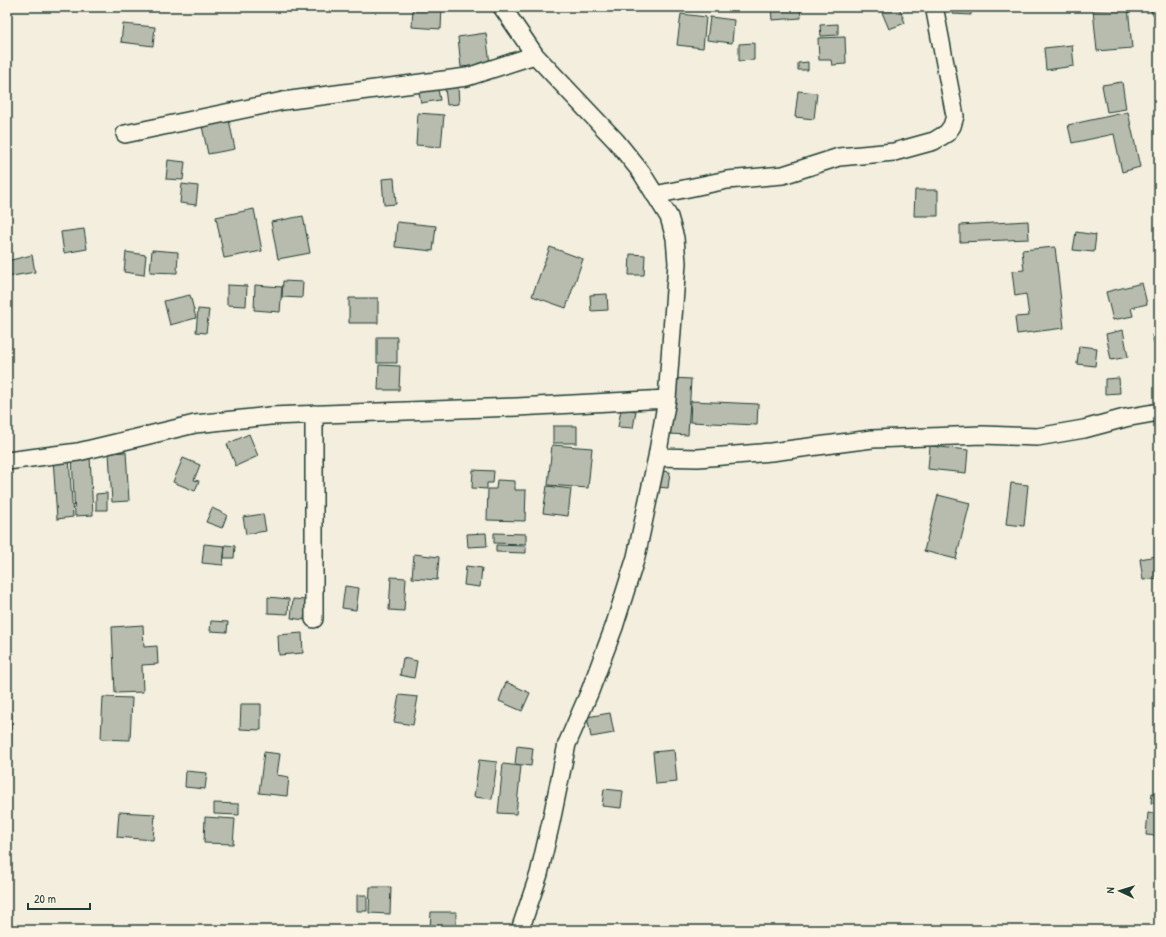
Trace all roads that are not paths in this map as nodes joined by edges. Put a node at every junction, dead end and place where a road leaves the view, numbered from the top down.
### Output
1 (502, 7) edge
2 (935, 11) dead end
3 (535, 55) junction
4 (125, 134) dead end
5 (655, 195) junction
6 (667, 399) junction
7 (1159, 412) edge
8 (314, 414) junction
9 (657, 457) junction
10 (7, 461) edge
11 (314, 619) dead end
12 (520, 930) edge

1 - 3 street
2 - 5 street
3 - 4 street
3 - 5 street
5 - 6 street
6 - 8 street
6 - 9 street
7 - 9 street
8 - 10 street
8 - 11 street
9 - 12 street

